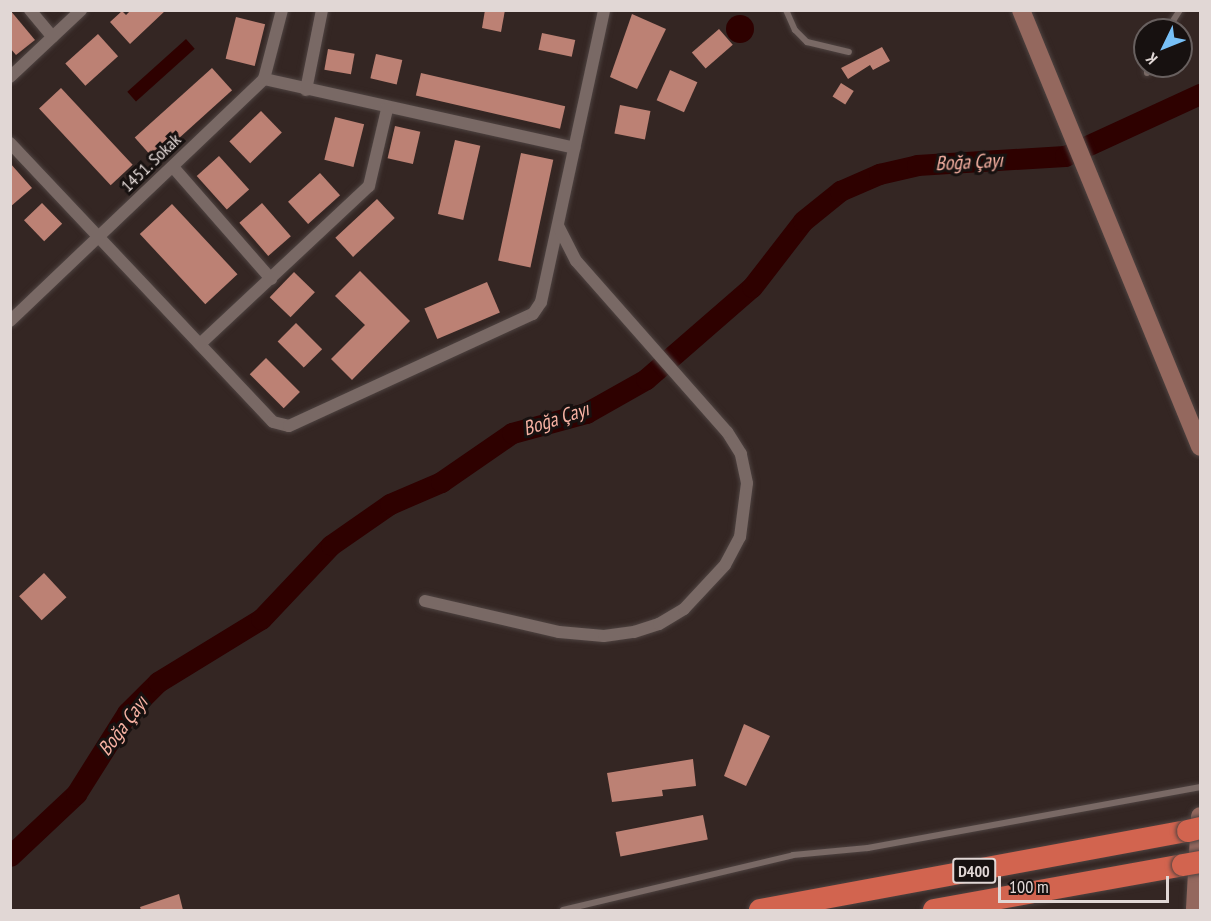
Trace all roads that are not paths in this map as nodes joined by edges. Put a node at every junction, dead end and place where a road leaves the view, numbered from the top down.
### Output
1 (30, 10) edge
2 (81, 10) edge
3 (282, 10) edge
4 (322, 10) edge
5 (604, 10) edge
6 (786, 10) edge
7 (1022, 10) edge
8 (53, 37) junction
9 (849, 52) dead end
10 (10, 77) edge
11 (264, 79) junction
12 (306, 90) junction
13 (387, 108) junction
14 (10, 143) edge
15 (574, 148) junction
16 (173, 167) junction
17 (558, 225) junction
18 (100, 237) junction
19 (271, 279) junction
20 (10, 321) edge
21 (200, 344) junction
22 (1200, 447) edge
23 (425, 601) dead end
24 (1200, 787) edge
25 (1196, 825) edge
26 (1192, 863) edge
27 (563, 910) edge
28 (760, 910) edge
29 (934, 910) edge
30 (1196, 910) edge

1 - 8 street
2 - 8 street
3 - 11 street
4 - 12 street
5 - 15 street
6 - 9 lane
7 - 22 street
8 - 10 street
11 - 12 street
11 - 16 street, 1451. Sokak
12 - 13 street
13 - 15 street
13 - 19 street
14 - 18 street
15 - 17 street
16 - 18 street, 1451. Sokak
16 - 19 street
17 - 21 street
17 - 23 street
18 - 20 street, 1451. Sokak
18 - 21 street
19 - 21 street
24 - 27 lane
25 - 28 highway, D400
25 - 30 street
26 - 29 highway

